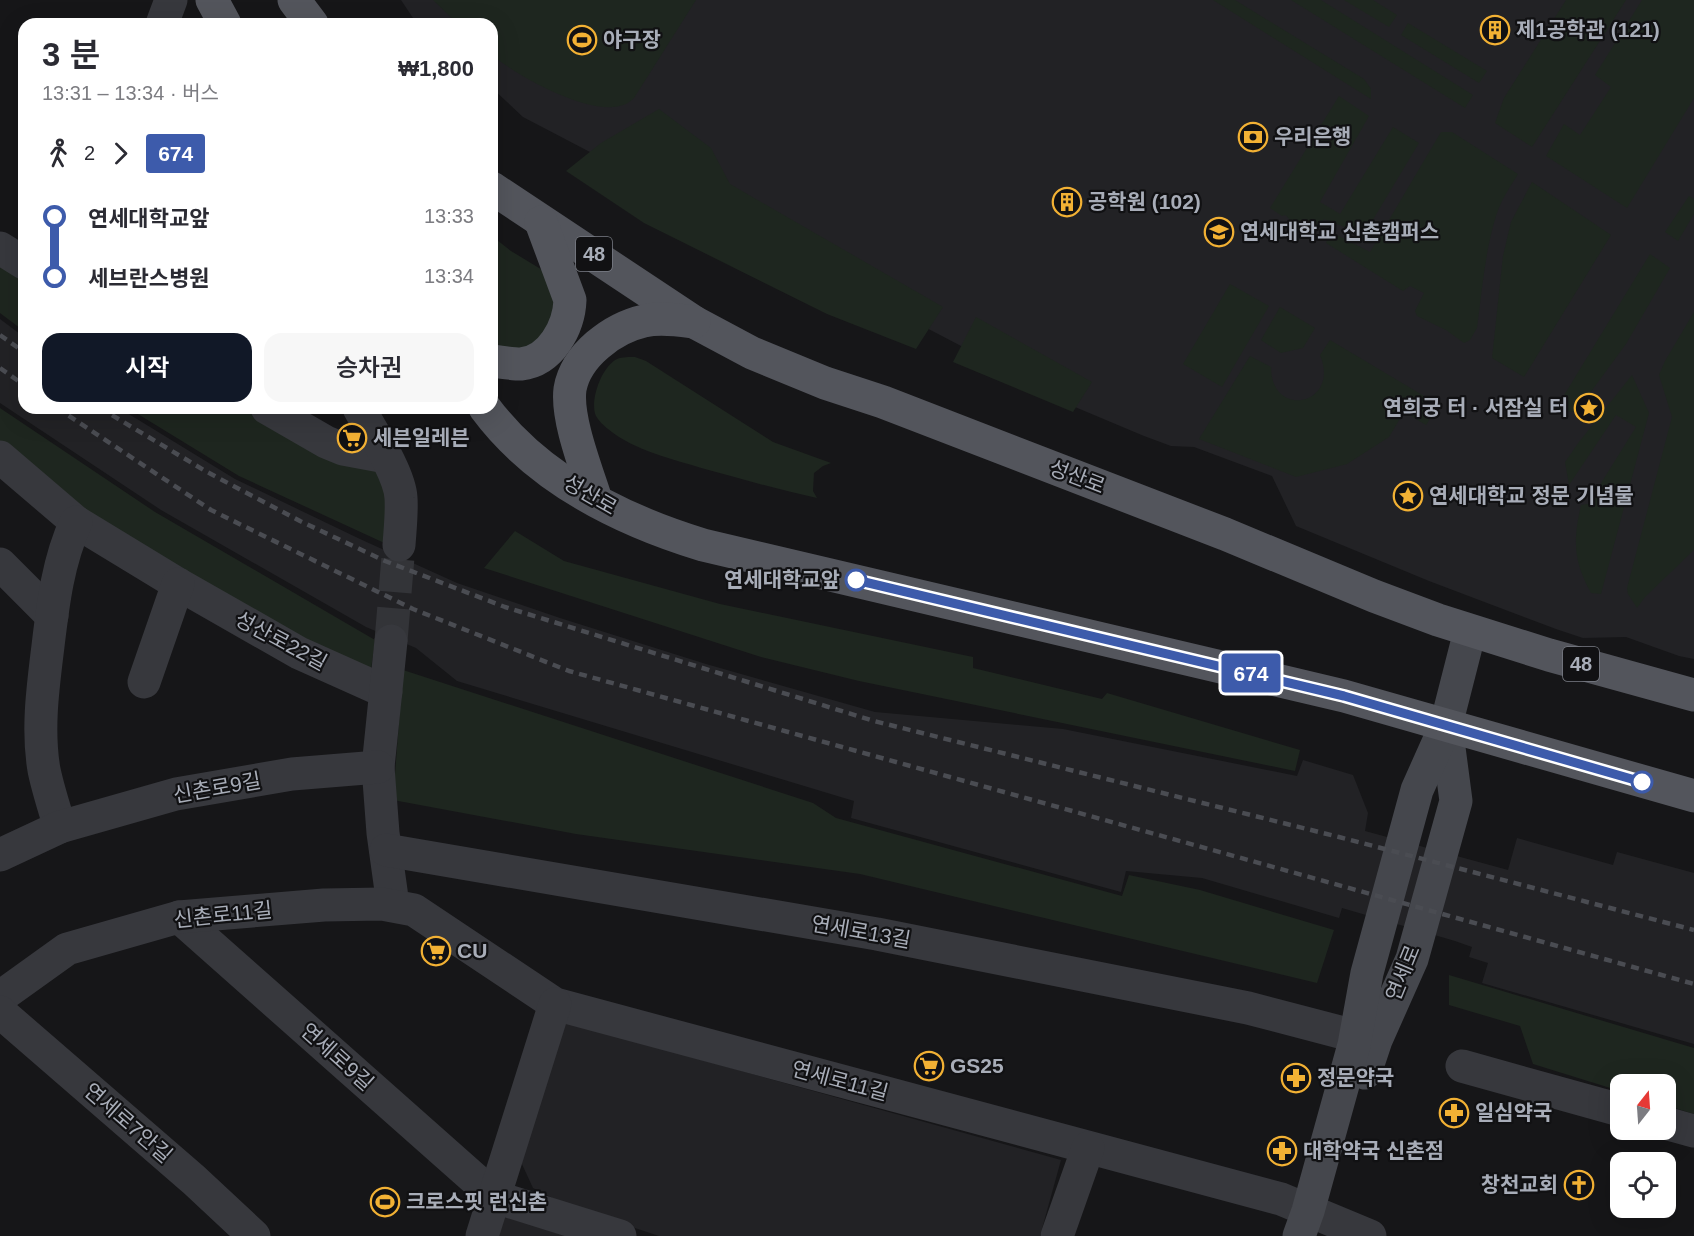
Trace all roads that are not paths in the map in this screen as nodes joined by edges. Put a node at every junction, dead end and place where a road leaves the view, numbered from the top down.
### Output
1 (171, 0) edge
2 (212, 0) edge
3 (294, 0) edge
4 (164, 18) edge
5 (222, 18) edge
6 (308, 18) edge
7 (498, 192) edge
8 (541, 222) junction
9 (0, 248) edge
10 (18, 259) edge
11 (694, 322) junction
12 (498, 362) edge
13 (277, 414) edge
14 (362, 414) edge
15 (490, 414) edge
16 (0, 457) edge
17 (386, 457) junction
18 (596, 500) junction
19 (76, 522) junction
20 (399, 545) tunnel mouth
21 (0, 564) edge
22 (178, 584) junction
23 (52, 616) junction
24 (1470, 631) junction
25 (391, 640) tunnel mouth
26 (144, 682) dead end
27 (386, 692) junction
28 (1694, 695) edge
29 (1446, 725) junction
30 (378, 766) junction
31 (1694, 796) edge
32 (60, 827) junction
33 (386, 850) junction
34 (0, 855) edge
35 (393, 905) junction
36 (179, 917) junction
37 (0, 997) edge
38 (555, 1004) junction
39 (0, 1012) edge
40 (1344, 1034) junction
41 (1462, 1066) dead end
42 (1610, 1107) edge
43 (1676, 1126) edge
44 (1694, 1131) edge
45 (1088, 1148) junction
46 (495, 1197) junction
47 (1303, 1223) edge
48 (254, 1236) edge
49 (482, 1236) edge
50 (619, 1236) edge
51 (1057, 1236) edge
52 (1370, 1236) edge

1 - 4 street
2 - 5 main road
3 - 6 main road
7 - 8 main road, 성산로 / 48
8 - 11 main road, 성산로 / 48
8 - 12 main road
9 - 10 street
11 - 18 main road
11 - 24 main road, 성산로
13 - 17 street
14 - 17 street
15 - 18 main road, 성산로
16 - 19 street, 성산로22길
17 - 20 street
18 - 29 main road, 성산로
19 - 22 street, 성산로22길
19 - 23 street
21 - 23 street
22 - 26 street
22 - 27 street, 성산로22길
23 - 32 street
24 - 28 main road, 성산로 / 48
24 - 29 street, 연세로
25 - 27 street
27 - 30 street
29 - 31 main road, 성산로
29 - 40 street, 연세로
29 - 47 street, 연세로
30 - 32 street, 신촌로9길
30 - 33 street
32 - 34 street, 신촌로9길
33 - 35 street
33 - 40 street, 연세로13길
35 - 36 street, 신촌로11길
35 - 38 street, 연세로11길
36 - 37 street, 신촌로11길
36 - 46 street, 연세로9길
38 - 45 street, 연세로11길
38 - 46 street
39 - 48 street, 연세로7안길
40 - 47 street, 연세로
41 - 42 street
43 - 44 street
45 - 47 street, 연세로11길
45 - 51 street
46 - 49 street
46 - 50 street, 연세로9길
47 - 52 street, 연세로11길

